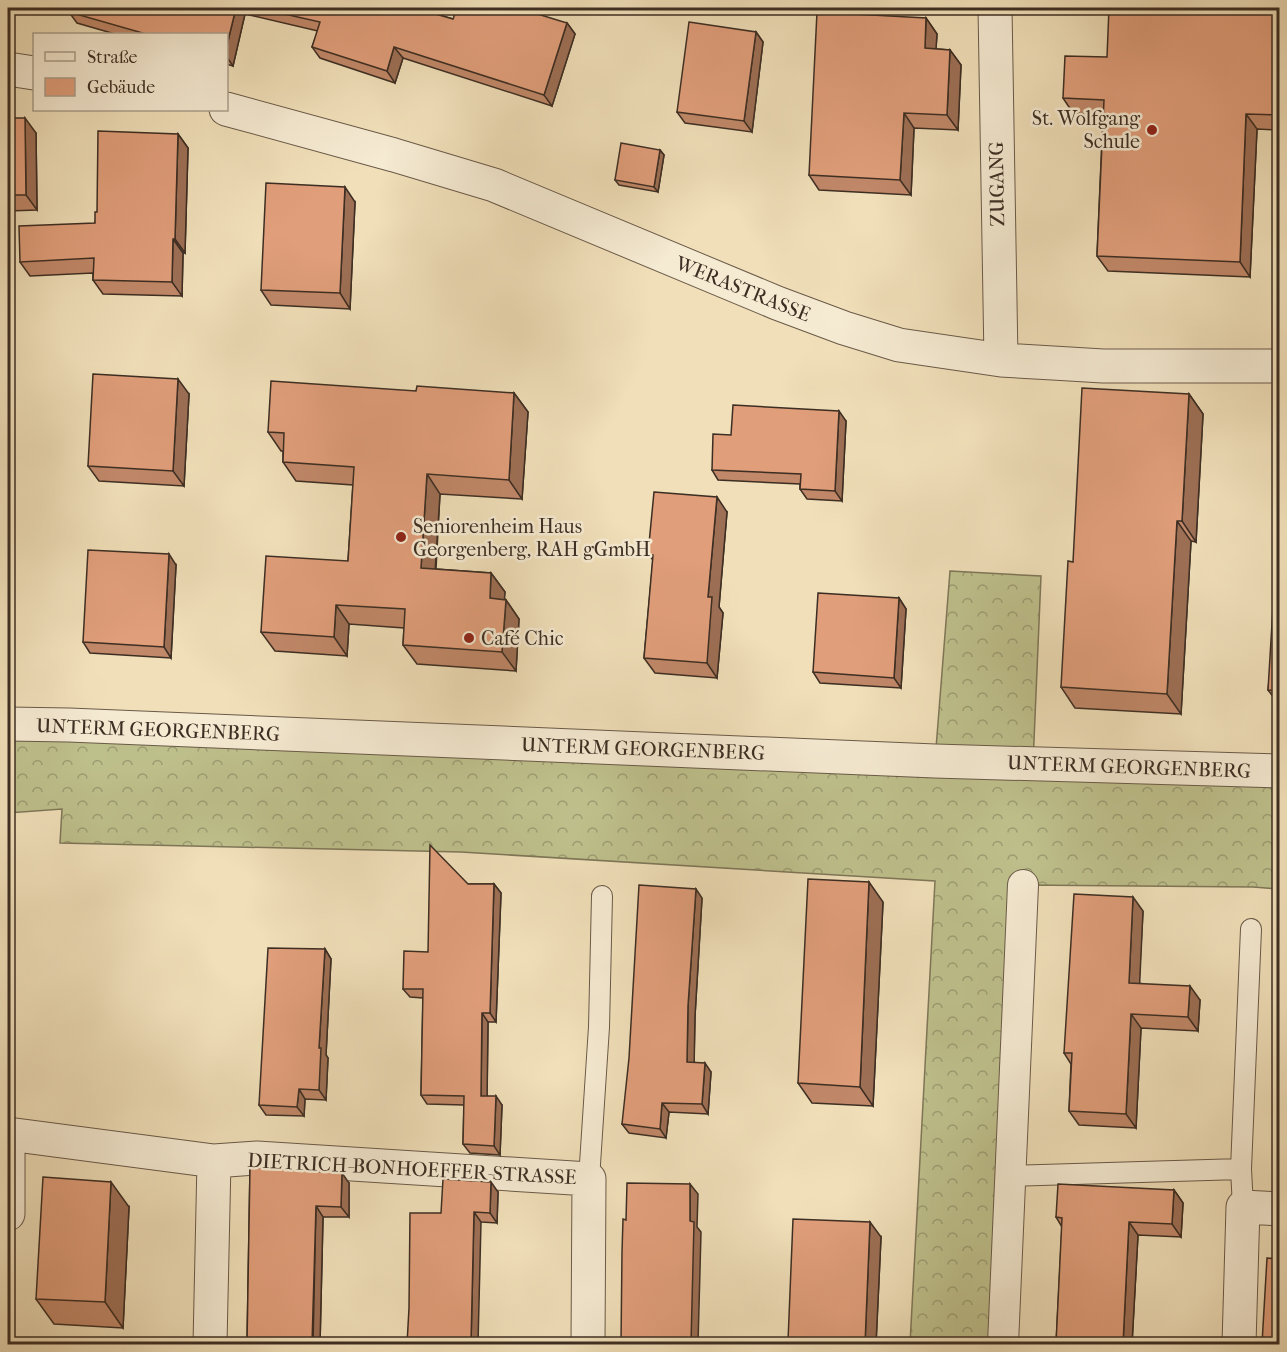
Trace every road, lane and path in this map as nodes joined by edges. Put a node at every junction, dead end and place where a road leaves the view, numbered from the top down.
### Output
1 (995, 8) edge
2 (8, 69) edge
3 (33, 73) edge
4 (228, 109) edge
5 (1001, 360) junction
6 (1280, 366) edge
7 (8, 724) edge
8 (1280, 771) edge
9 (1023, 885) dead end
10 (602, 896) dead end
11 (1251, 929) dead end
12 (8, 1134) edge
13 (214, 1161) junction
14 (1241, 1169) junction
15 (1010, 1176) junction
16 (589, 1179) junction
17 (1243, 1207) junction
18 (1280, 1209) edge
19 (8, 1214) edge
20 (210, 1344) edge
21 (588, 1344) edge
22 (1003, 1344) edge
23 (1239, 1344) edge

1 - 5 street, ZUGANG
2 - 3 street
4 - 5 street, WERASTRASSE
5 - 6 street, WERASTRASSE
7 - 8 street, UNTERM GEORGENBERG
9 - 15 street
10 - 16 lane
11 - 14 lane
12 - 13 street, DIETRICH-BONHOEFFER-STRASSE
12 - 19 street, DIETRICH-BONHOEFFER-STRASSE
13 - 16 street, DIETRICH-BONHOEFFER-STRASSE
13 - 20 street
14 - 15 lane
14 - 17 lane
15 - 22 street
16 - 21 street, DIETRICH-BONHOEFFER-STRASSE
17 - 18 street
17 - 23 street

